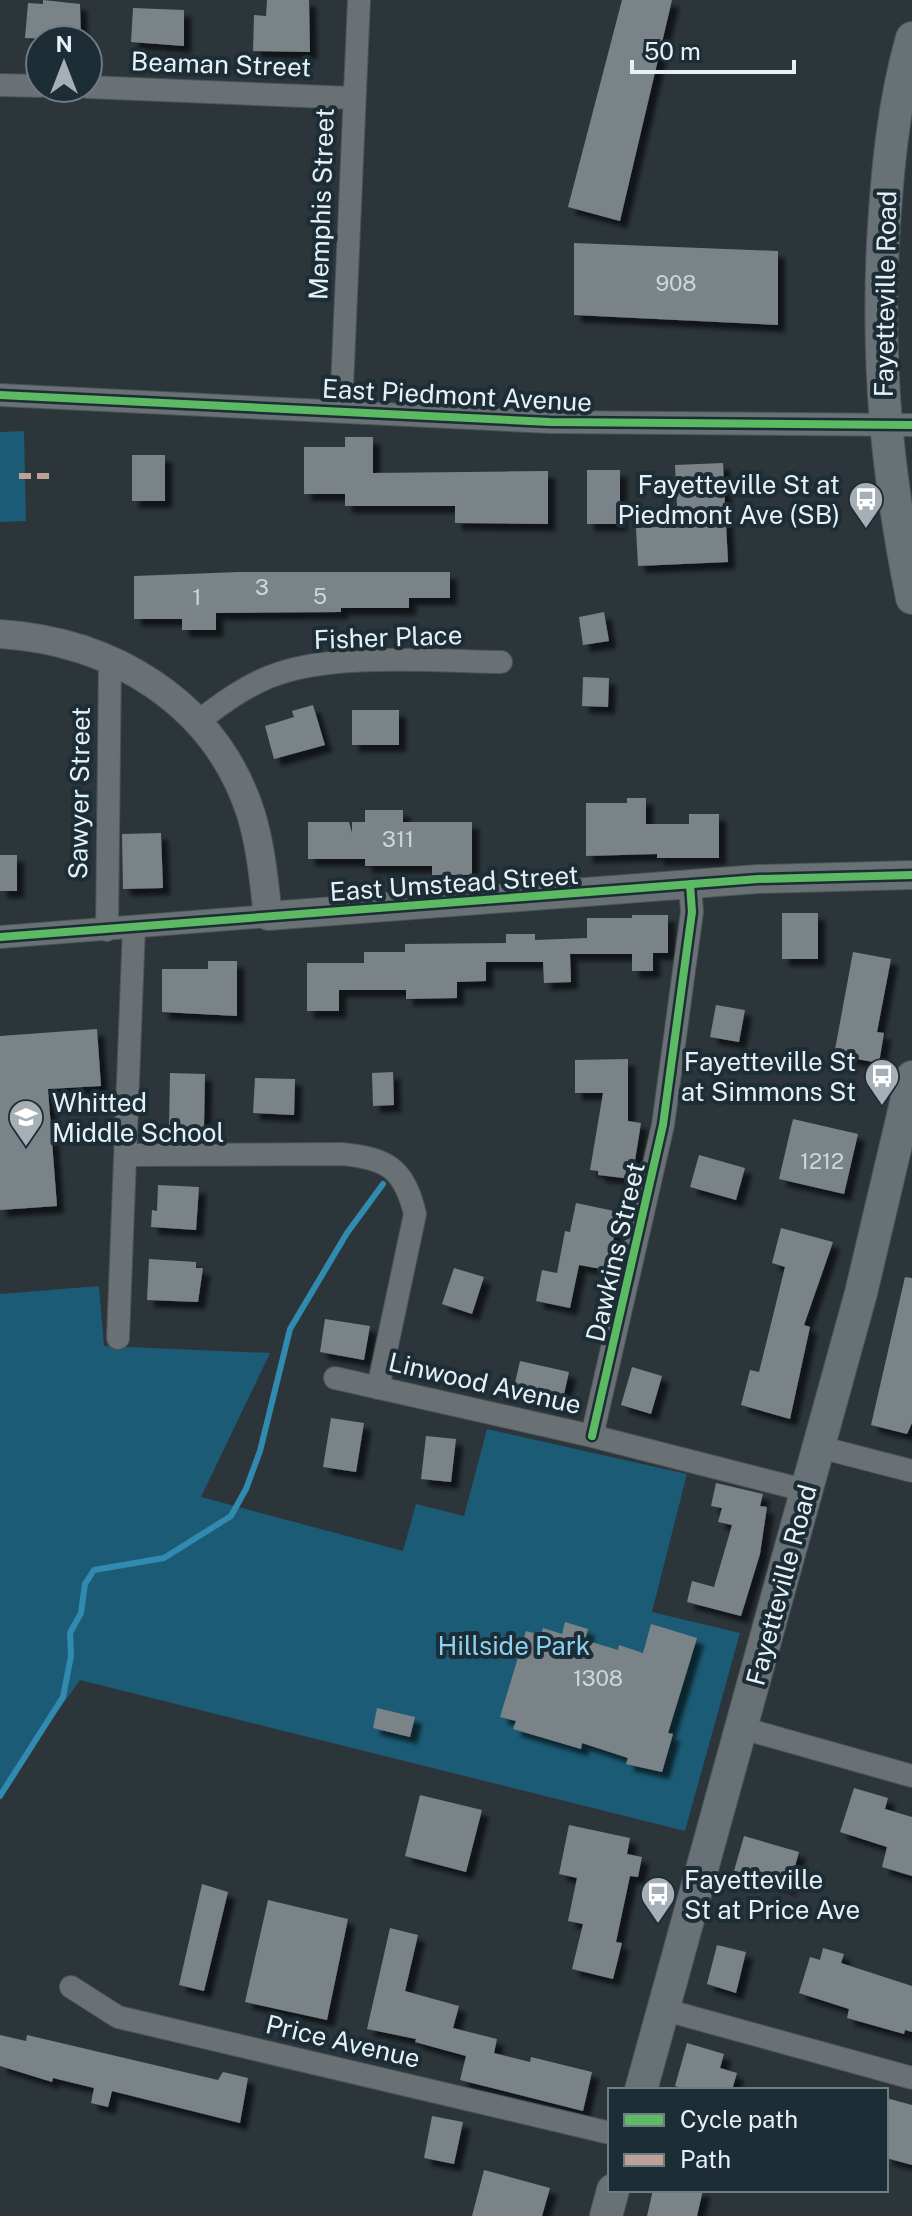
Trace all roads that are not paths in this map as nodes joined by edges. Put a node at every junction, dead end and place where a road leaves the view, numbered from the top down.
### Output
1 (359, 0) edge
2 (912, 38) edge
3 (0, 85) edge
4 (24, 86) edge
5 (104, 88) edge
6 (353, 98) junction
7 (0, 395) edge
8 (341, 410) junction
9 (898, 426) edge
10 (912, 598) edge
11 (0, 634) edge
12 (110, 658) junction
13 (501, 662) dead end
14 (197, 722) junction
15 (912, 875) edge
16 (690, 884) junction
17 (268, 916) junction
18 (134, 927) junction
19 (107, 930) junction
20 (0, 937) edge
21 (912, 1078) edge
22 (127, 1155) junction
23 (118, 1338) dead end
24 (335, 1378) dead end
25 (378, 1388) junction
26 (592, 1436) junction
27 (819, 1447) junction
28 (912, 1471) edge
29 (808, 1491) junction
30 (742, 1728) junction
31 (912, 1776) edge
32 (71, 1987) dead end
33 (662, 2009) junction
34 (912, 2078) edge
35 (642, 2088) edge
36 (608, 2133) edge
37 (612, 2192) edge
38 (606, 2216) edge

1 - 6 street, Memphis Street
2 - 9 main road, Fayetteville Road
3 - 4 street
5 - 6 street, Beaman Street
6 - 8 street, Memphis Street
7 - 8 street, East Piedmont Avenue
8 - 9 street, East Piedmont Avenue
9 - 10 main road, Fayetteville Road
11 - 12 street
12 - 14 street
12 - 19 street, Sawyer Street
13 - 14 street, Fisher Place
14 - 17 street
15 - 16 street, East Umstead Street
16 - 17 street, East Umstead Street
16 - 26 street, Dawkins Street
17 - 18 street, East Umstead Street
18 - 19 street, East Umstead Street
18 - 22 street
19 - 20 street, East Umstead Street
21 - 27 main road, Fayetteville Road
22 - 23 street
22 - 25 street
24 - 25 street, Linwood Avenue
25 - 26 street, Linwood Avenue
26 - 29 street, Linwood Avenue
27 - 28 street
27 - 29 main road, Fayetteville Road
29 - 30 main road, Fayetteville Road
30 - 31 street
30 - 33 main road, Fayetteville Road
32 - 36 street, Price Avenue
33 - 34 street
33 - 35 main road, Fayetteville Road
37 - 38 main road

